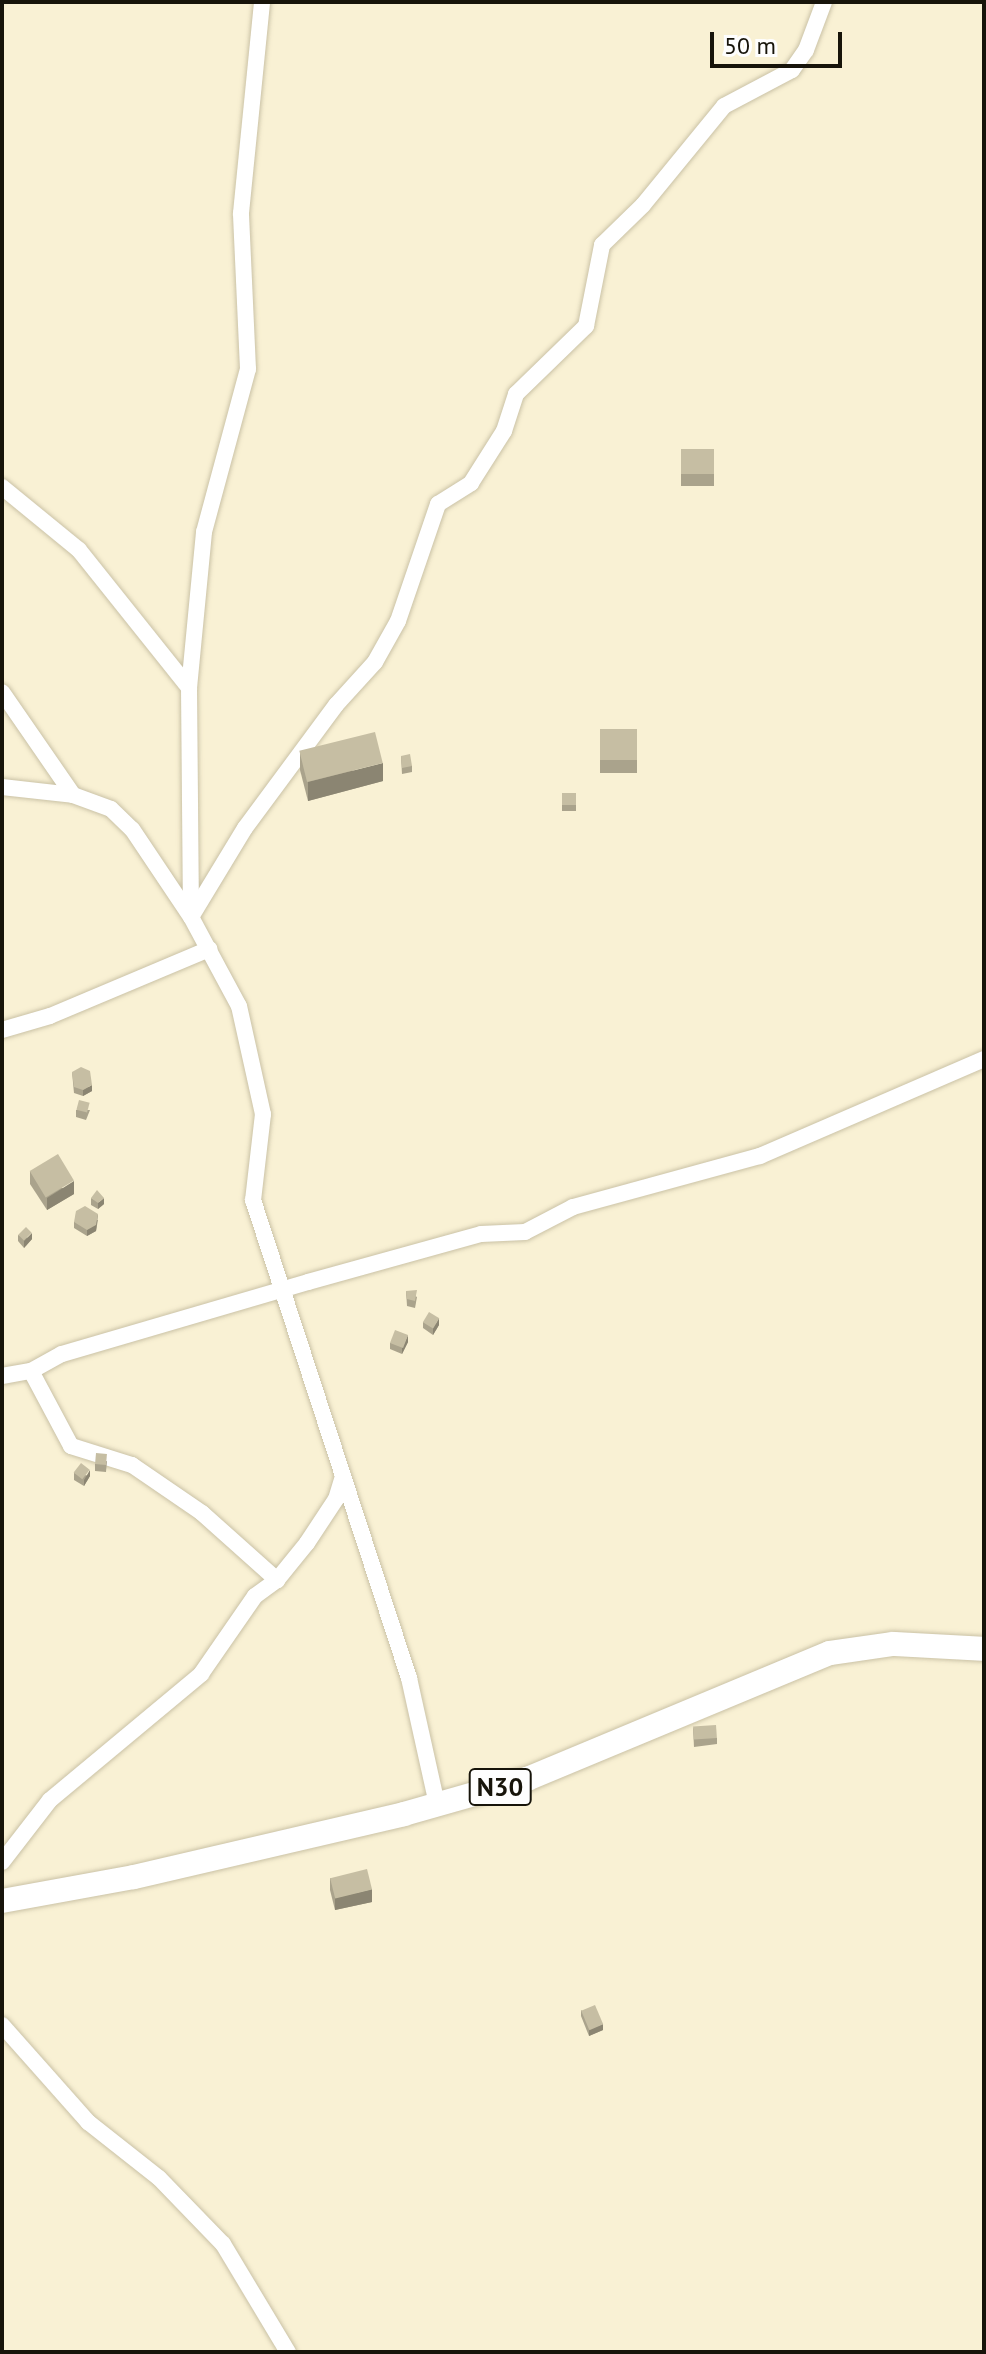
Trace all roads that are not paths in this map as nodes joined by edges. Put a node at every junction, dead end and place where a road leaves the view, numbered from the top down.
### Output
1 (262, 2) edge
2 (824, 2) edge
3 (2, 487) edge
4 (189, 688) junction
5 (2, 692) edge
6 (2, 787) edge
7 (73, 795) junction
8 (191, 917) junction
9 (209, 949) junction
10 (2, 1030) edge
11 (984, 1059) edge
12 (281, 1290) junction
13 (31, 1371) junction
14 (2, 1376) edge
15 (343, 1475) junction
16 (277, 1580) junction
17 (984, 1649) edge
18 (437, 1804) junction
19 (2, 1862) edge
20 (2, 1901) edge
21 (2, 2025) edge
22 (288, 2352) edge

1 - 4 street
2 - 8 street
3 - 4 street
4 - 8 street
5 - 7 street
6 - 7 street
7 - 8 street
8 - 9 street
9 - 10 street
9 - 12 street
11 - 12 street
12 - 13 street
12 - 15 street
13 - 14 street
13 - 16 street
15 - 16 street
15 - 18 street
16 - 19 street
17 - 18 main road, N30
18 - 20 main road, N30
21 - 22 street

